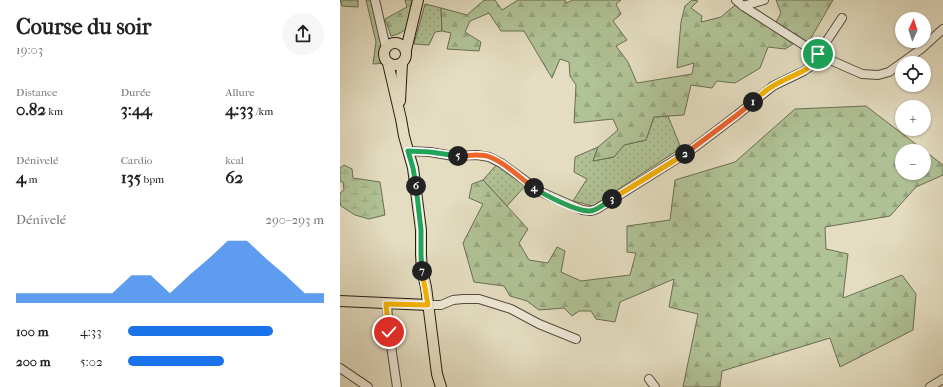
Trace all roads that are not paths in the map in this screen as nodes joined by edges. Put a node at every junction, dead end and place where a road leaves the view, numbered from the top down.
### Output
1 (375, 0) edge
2 (418, 0) edge
3 (736, 0) edge
4 (764, 0) edge
5 (743, 6) junction
6 (842, 18) dead end
7 (943, 29) edge
8 (386, 48) junction
9 (406, 50) junction
10 (820, 55) junction
11 (388, 63) junction
12 (402, 63) junction
13 (399, 113) junction
14 (408, 151) junction
15 (340, 301) edge
16 (386, 304) junction
17 (428, 305) junction
18 (576, 339) dead end
19 (340, 368) edge
20 (649, 379) dead end
21 (943, 379) edge
22 (368, 387) edge
23 (397, 387) edge
24 (441, 387) edge
25 (655, 387) edge
26 (930, 387) edge

1 - 8 street
2 - 9 main road
3 - 5 street
4 - 5 street
5 - 10 street
6 - 10 street
7 - 10 street
8 - 9 main road
8 - 11 main road
9 - 12 main road
10 - 14 street
11 - 12 main road
11 - 13 main road
12 - 13 main road
13 - 14 main road
14 - 17 main road
15 - 16 main road
16 - 17 main road
16 - 23 street
17 - 18 street
17 - 24 main road
19 - 22 street
20 - 25 street
21 - 26 street

